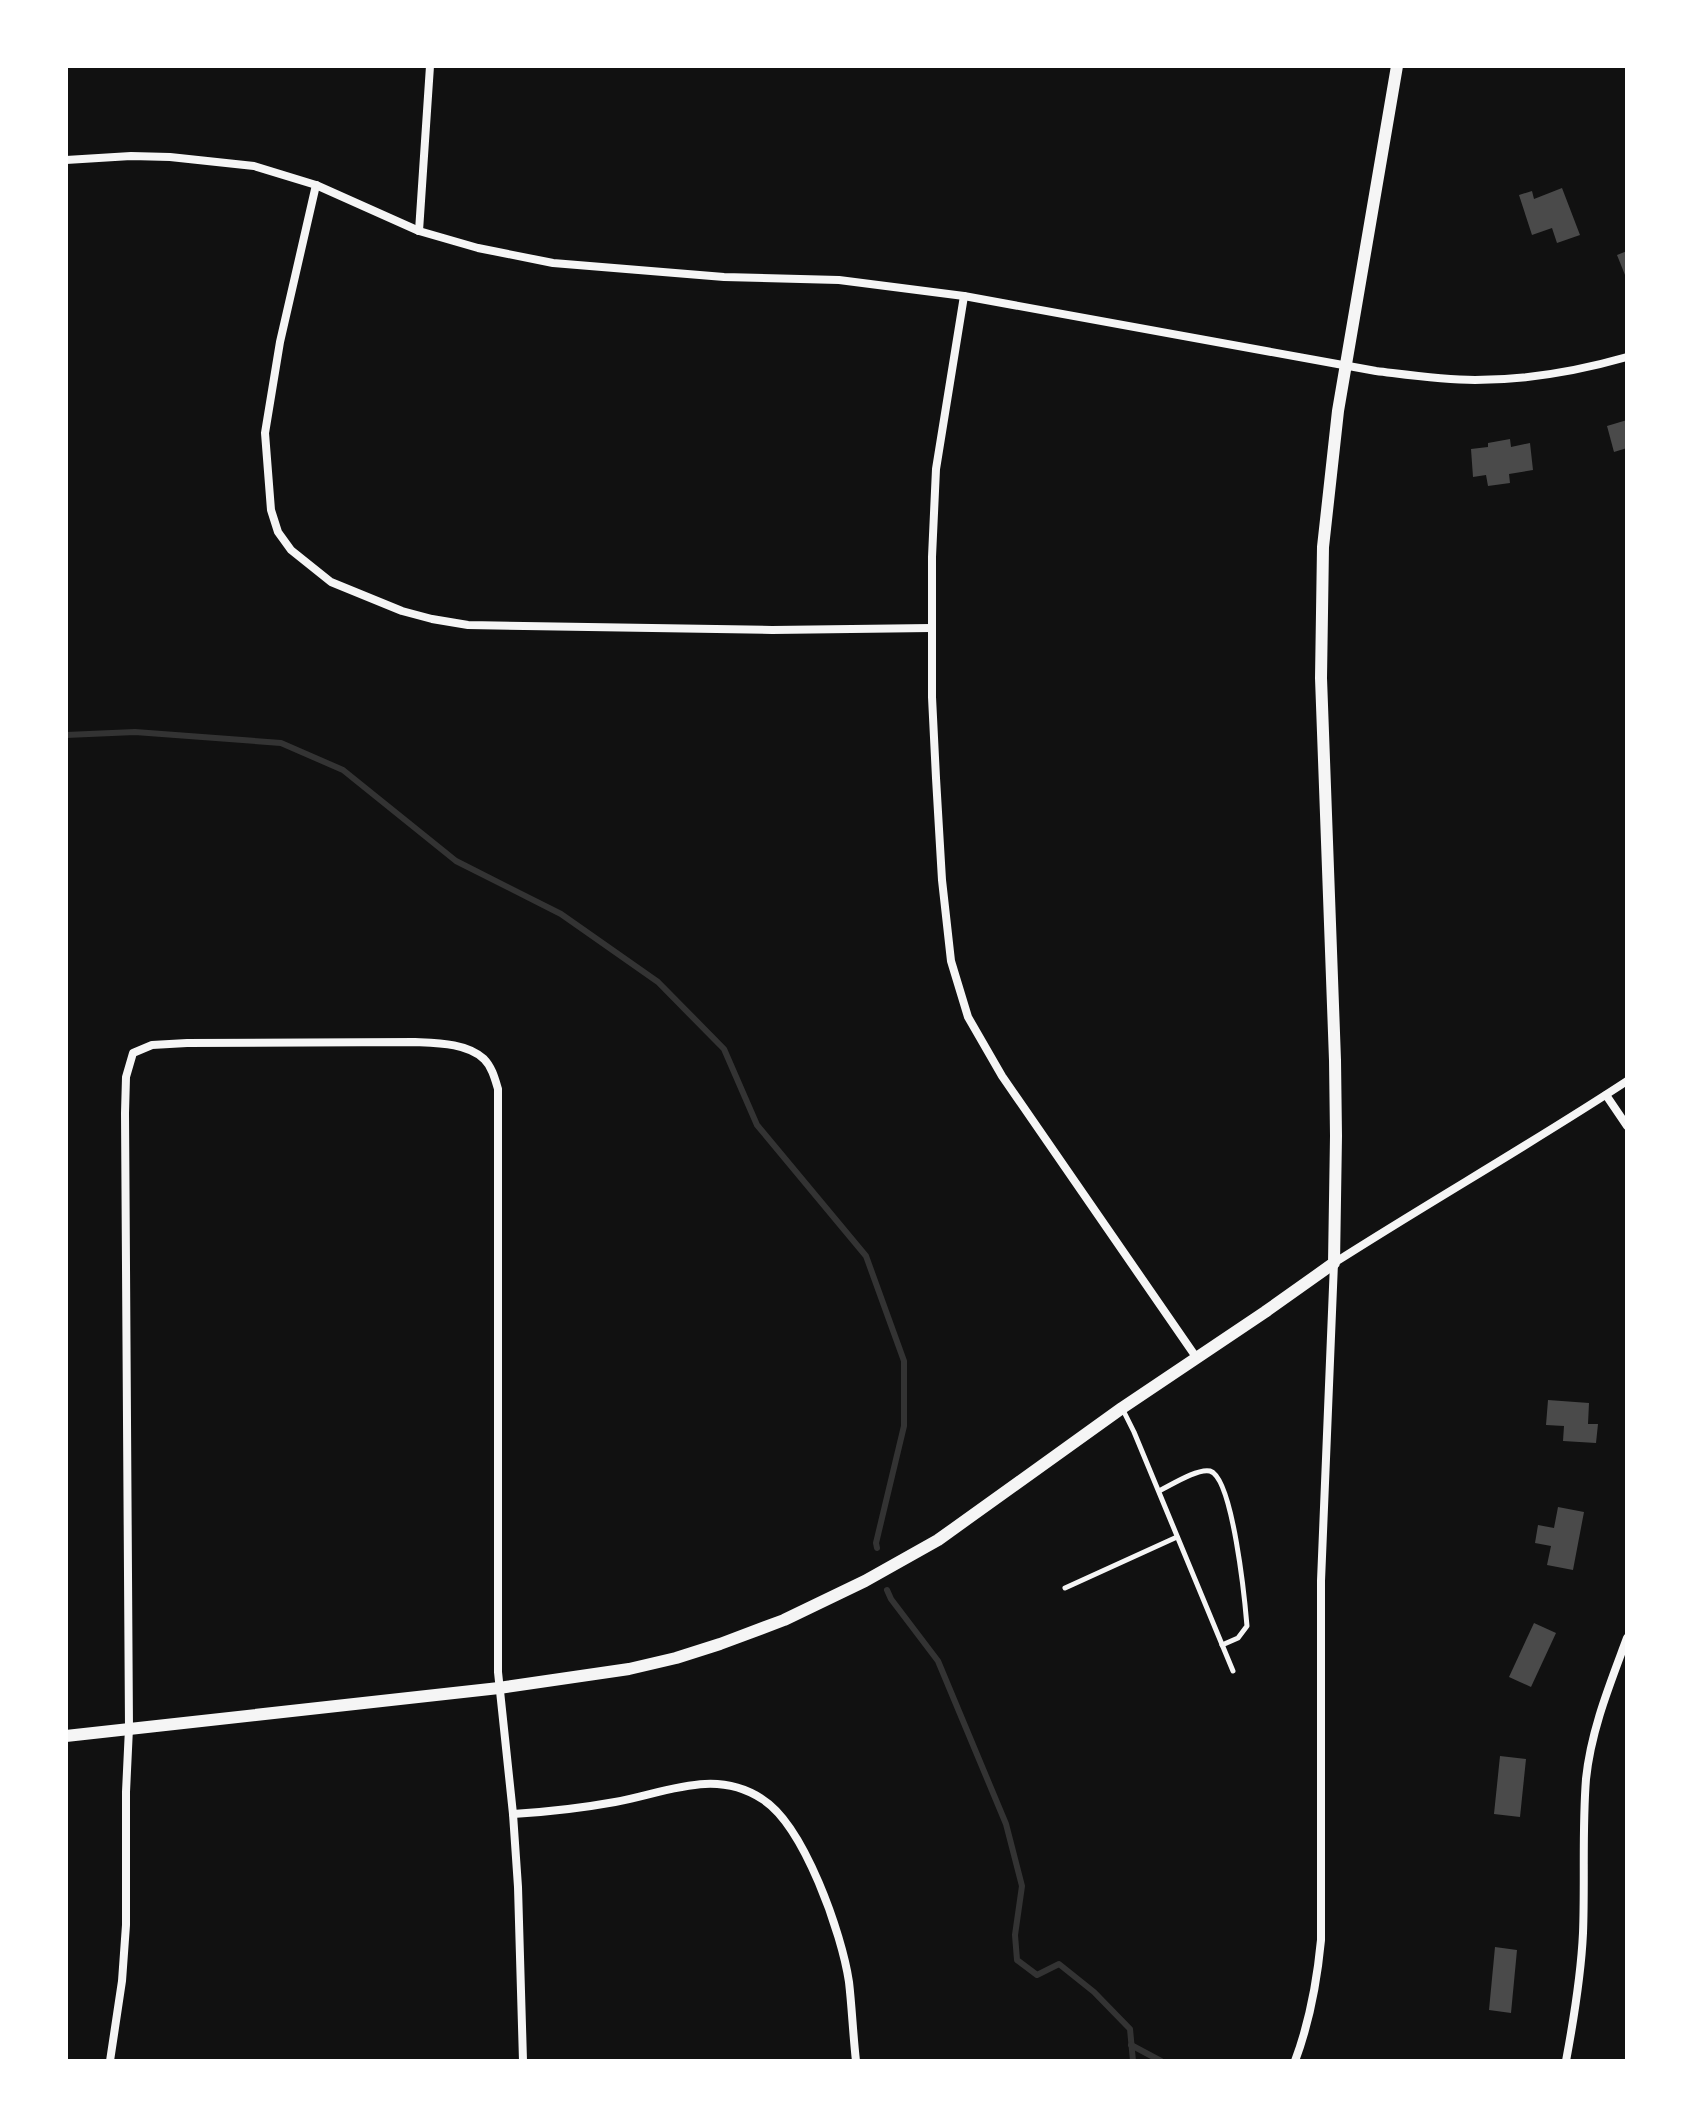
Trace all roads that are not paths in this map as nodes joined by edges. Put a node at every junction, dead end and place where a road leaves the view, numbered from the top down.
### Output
1 (430, 66) edge
2 (1397, 66) edge
3 (66, 160) edge
4 (316, 185) junction
5 (419, 231) junction
6 (964, 296) junction
7 (1627, 357) edge
8 (1345, 367) junction
9 (931, 628) junction
10 (1627, 1081) edge
11 (1606, 1095) junction
12 (1627, 1126) edge
13 (1334, 1263) junction
14 (1196, 1357) junction
15 (1122, 1408) junction
16 (1159, 1491) junction
17 (1177, 1537) junction
18 (1065, 1588) dead end
19 (1627, 1638) edge
20 (1222, 1645) junction
21 (1233, 1671) dead end
22 (499, 1688) junction
23 (129, 1728) junction
24 (66, 1736) edge
25 (513, 1814) junction
26 (110, 2061) edge
27 (523, 2061) edge
28 (856, 2061) edge
29 (1295, 2061) edge
30 (1566, 2061) edge

1 - 5 street
2 - 8 street
3 - 4 street
4 - 5 street
4 - 9 street
5 - 6 street
6 - 8 street
6 - 9 street
7 - 8 street
8 - 13 street
9 - 14 street
10 - 11 street
11 - 12 street
11 - 13 street
13 - 14 street
13 - 29 street
14 - 15 street
15 - 16 lane
15 - 22 street
16 - 17 lane
16 - 20 lane
17 - 18 lane
17 - 20 lane
19 - 30 street
20 - 21 lane
22 - 23 street
22 - 23 street
22 - 25 street
23 - 24 street
23 - 26 street
25 - 27 street
25 - 28 street

